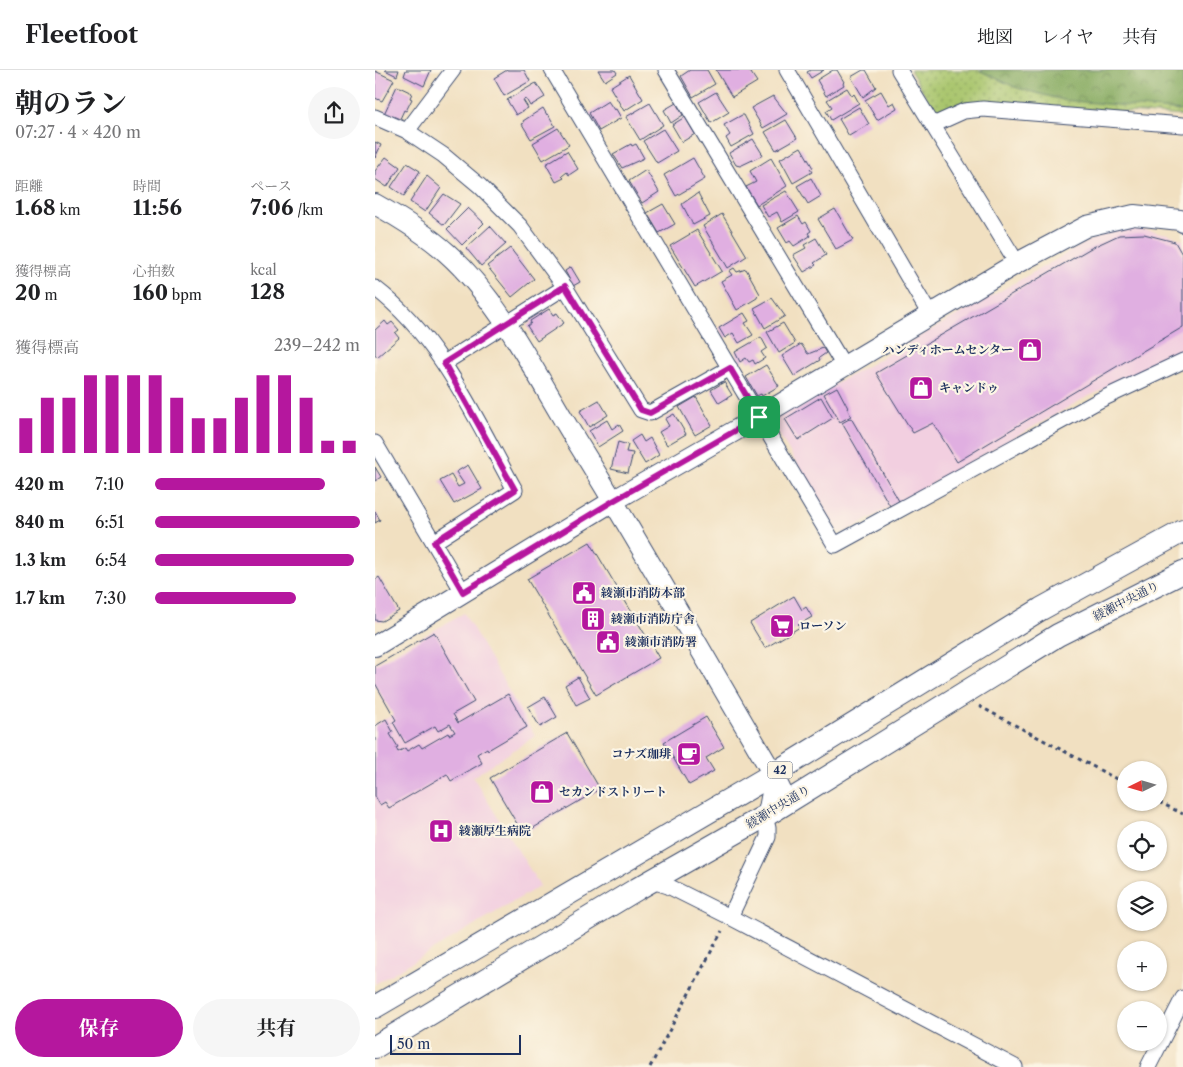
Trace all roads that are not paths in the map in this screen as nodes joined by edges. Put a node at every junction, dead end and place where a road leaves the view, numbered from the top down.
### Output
1 (453, 70) edge
2 (552, 70) edge
3 (666, 70) edge
4 (787, 70) edge
5 (899, 70) edge
6 (375, 116) edge
7 (933, 125) junction
8 (1183, 125) edge
9 (407, 131) junction
10 (375, 204) edge
11 (1183, 222) edge
12 (1017, 263) junction
13 (565, 286) junction
14 (375, 288) edge
15 (930, 315) junction
16 (506, 324) junction
17 (1183, 361) edge
18 (444, 363) junction
19 (844, 366) junction
20 (730, 368) junction
21 (759, 417) junction
22 (375, 443) edge
23 (613, 501) junction
24 (1183, 531) edge
25 (434, 542) junction
26 (1183, 572) edge
27 (463, 592) junction
28 (375, 645) edge
29 (773, 774) junction
30 (786, 802) junction
31 (765, 816) junction
32 (653, 881) junction
33 (730, 917) junction
34 (1183, 998) edge
35 (375, 1007) edge
36 (375, 1047) edge
37 (1015, 1067) edge
38 (1147, 1067) edge

1 - 9 street
2 - 20 street
3 - 19 street
4 - 15 street
5 - 7 street
6 - 9 street
7 - 8 street
7 - 12 street
9 - 13 street
10 - 16 street
11 - 12 street
12 - 15 street
13 - 16 street
13 - 20 street
14 - 18 street
15 - 19 street
16 - 18 street
16 - 23 street
17 - 21 street
18 - 25 street
19 - 21 street
20 - 21 street
21 - 23 street
22 - 25 street
23 - 27 street
23 - 29 street
24 - 29 main road, 42
25 - 27 street
26 - 30 main road, 綾瀬中央通り / 42
27 - 28 street
29 - 30 street
29 - 31 street
29 - 35 main road, 42
30 - 31 main road, 綾瀬中央通り / 42
31 - 32 main road, 綾瀬中央通り / 42
31 - 33 street
32 - 33 street
32 - 36 main road, 綾瀬中央通り / 42
33 - 37 street
34 - 38 street

